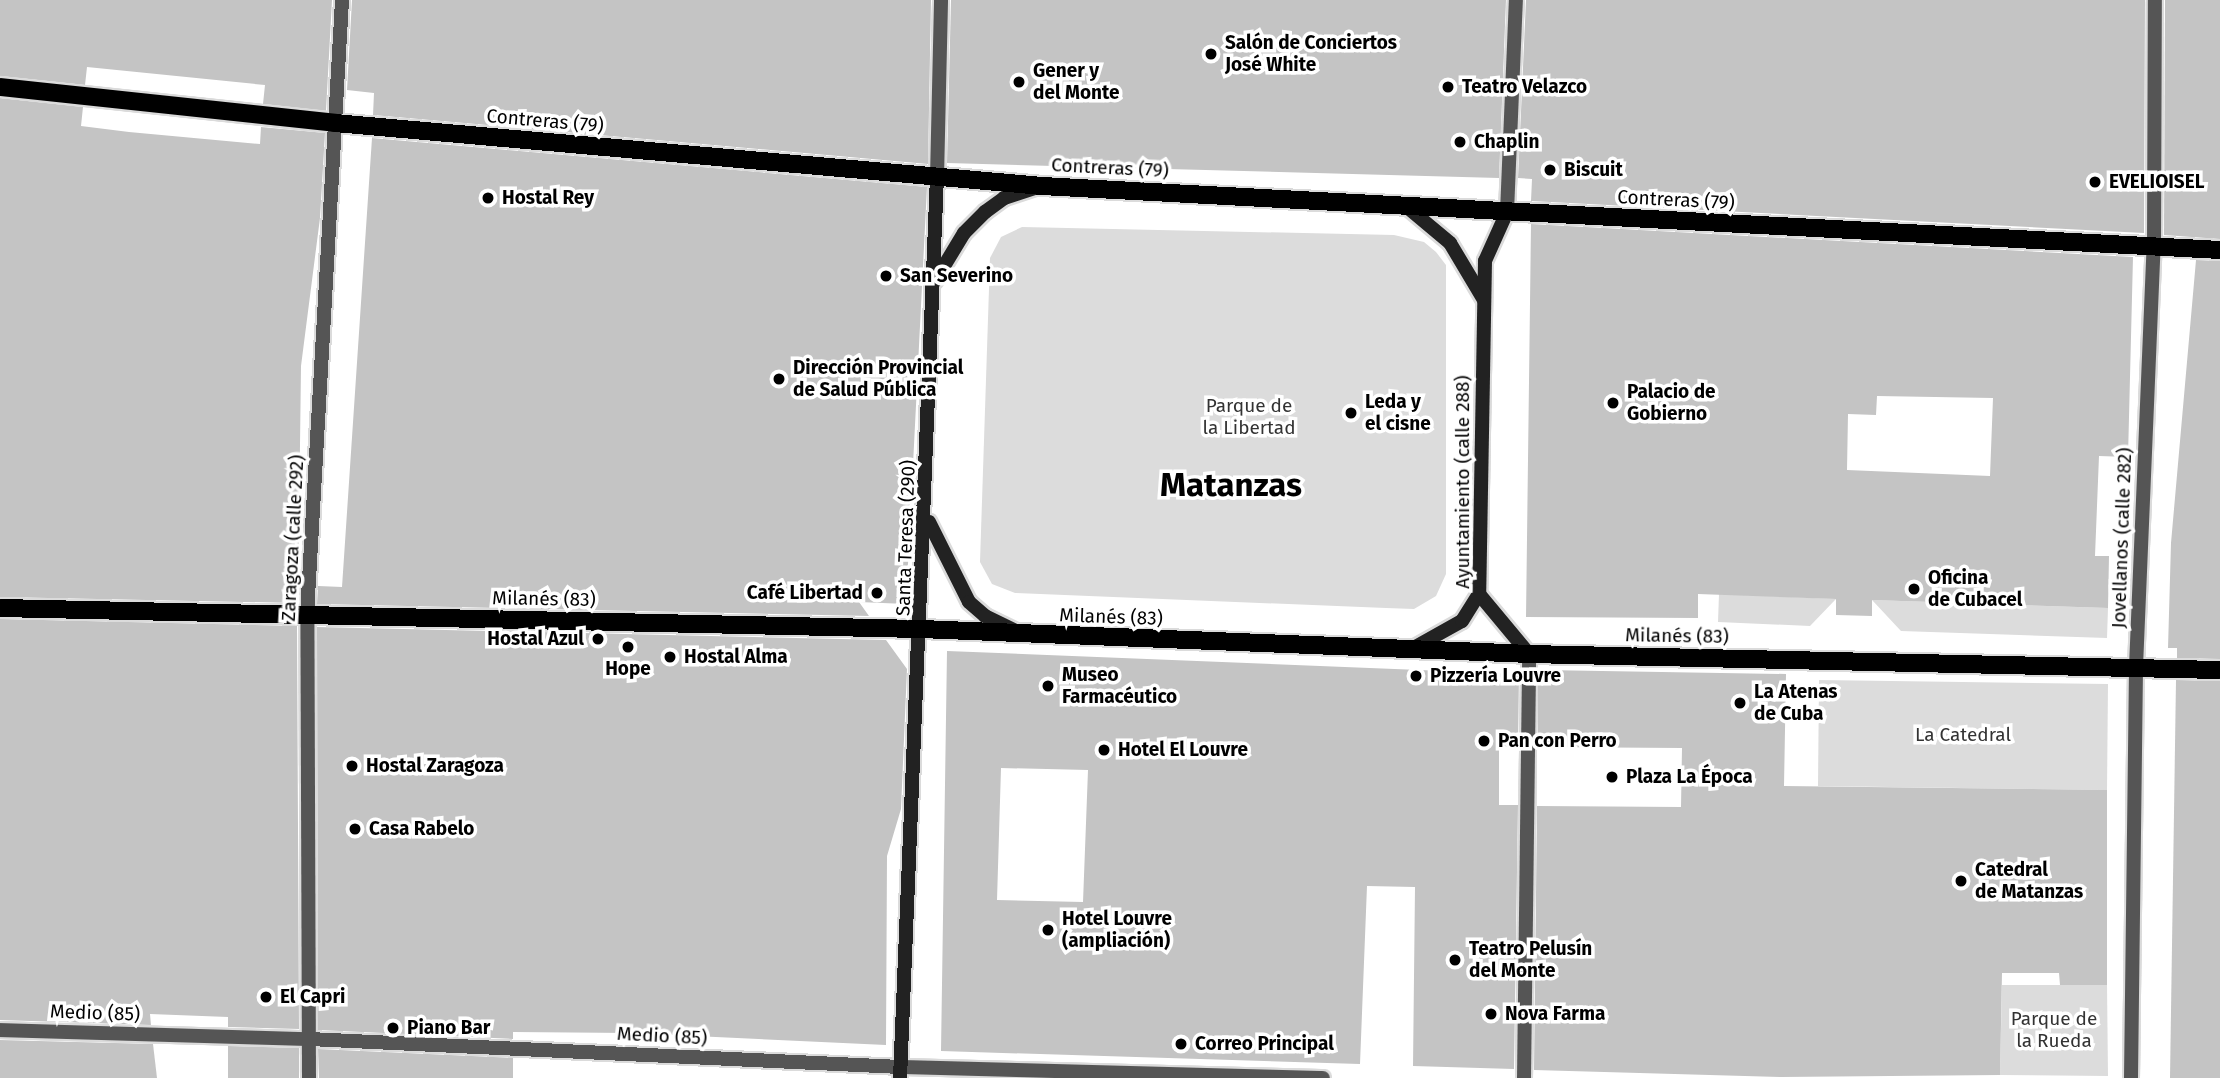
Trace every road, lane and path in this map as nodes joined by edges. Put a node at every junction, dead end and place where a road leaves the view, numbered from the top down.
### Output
1 (342, 0) edge
2 (941, 0) edge
3 (1516, 0) edge
4 (2155, 0) edge
5 (0, 87) edge
6 (335, 123) junction
7 (937, 178) junction
8 (1042, 186) junction
9 (1407, 207) junction
10 (1507, 212) junction
11 (2154, 246) junction
12 (2220, 250) edge
13 (934, 284) junction
14 (1484, 301) junction
15 (926, 514) junction
16 (1479, 594) junction
17 (0, 608) edge
18 (307, 615) junction
19 (922, 629) junction
20 (1030, 635) junction
21 (1409, 649) junction
22 (1529, 654) junction
23 (2136, 667) junction
24 (2220, 670) edge
25 (0, 1030) edge
26 (309, 1039) junction
27 (900, 1072) edge
28 (309, 1078) edge
29 (1323, 1078) edge
30 (1524, 1078) edge
31 (2131, 1078) edge

1 - 6 street, Zaragoza (calle 292)
2 - 7 street, Santa Teresa (290)
3 - 10 street, Ayuntamiento (calle 288)
4 - 11 street, Jovellanos (calle 282)
5 - 6 main road, Contreras (79)
6 - 7 main road, Contreras (79)
6 - 18 street, Zaragoza (calle 292)
7 - 8 main road, Contreras (79)
7 - 13 street, Santa Teresa (290)
8 - 9 main road, Contreras (79)
8 - 13 street
9 - 10 main road, Contreras (79)
9 - 14 street
10 - 11 main road, Contreras (79)
10 - 14 street, Ayuntamiento (calle 288)
11 - 12 main road, Contreras (79)
11 - 23 street, Jovellanos (calle 282)
13 - 15 street, Santa Teresa (290)
14 - 16 street, Ayuntamiento (calle 288)
15 - 19 street, Santa Teresa (290)
15 - 20 street
16 - 21 street
16 - 22 street, Ayuntamiento (calle 288)
17 - 18 main road, Milanés (83)
18 - 19 main road, Milanés (83)
18 - 26 street, Zaragoza (calle 292)
19 - 20 main road, Milanés (83)
19 - 27 street, Santa Teresa (290)
20 - 21 main road, Milanés (83)
21 - 22 main road, Milanés (83)
22 - 23 main road, Milanés (83)
22 - 30 street
23 - 24 main road, Milanés (83)
23 - 31 street, Jovellanos (calle 282)
25 - 26 street, Medio (85)
26 - 27 street, Medio (85)
26 - 28 street, Zaragoza (calle 292)
27 - 29 street, Medio (85)

